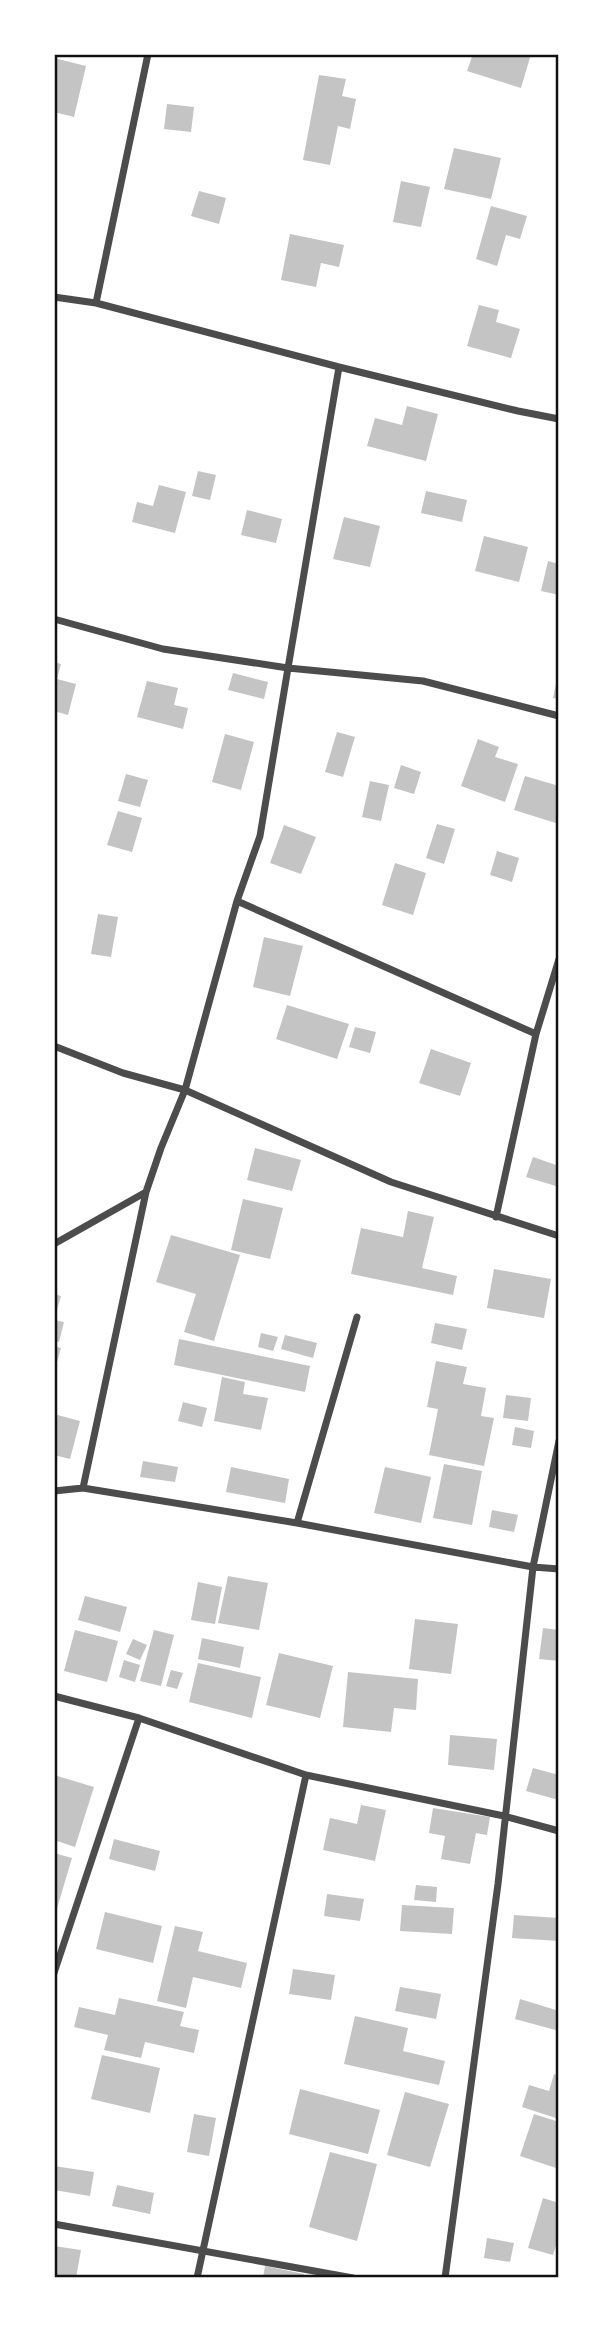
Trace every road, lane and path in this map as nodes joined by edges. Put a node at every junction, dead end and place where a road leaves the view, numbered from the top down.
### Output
1 (148, 54) edge
2 (54, 298) edge
3 (96, 303) junction
4 (339, 367) junction
5 (559, 419) edge
6 (54, 619) edge
7 (288, 668) junction
8 (559, 716) edge
9 (237, 901) junction
10 (559, 959) edge
11 (536, 1034) junction
12 (54, 1046) edge
13 (185, 1090) junction
14 (146, 1192) junction
15 (496, 1217) junction
16 (559, 1236) edge
17 (54, 1244) edge
18 (357, 1317) dead end
19 (559, 1441) edge
20 (83, 1488) junction
21 (54, 1491) edge
22 (297, 1523) junction
23 (533, 1567) junction
24 (559, 1569) edge
25 (54, 1696) edge
26 (139, 1718) junction
27 (306, 1775) junction
28 (504, 1816) junction
29 (559, 1831) edge
30 (54, 1973) edge
31 (54, 2224) edge
32 (202, 2251) junction
33 (197, 2278) edge
34 (353, 2278) edge
35 (445, 2278) edge

1 - 3 street
2 - 3 street
3 - 4 street
4 - 5 street
4 - 7 street
6 - 7 street
7 - 8 street
7 - 9 street
9 - 11 street
9 - 13 street
10 - 11 street
11 - 15 street
12 - 13 street
13 - 14 street
13 - 15 street
14 - 17 street
14 - 20 street
15 - 16 street
18 - 22 street
19 - 23 street
20 - 21 street
20 - 22 street
22 - 23 street
23 - 24 street
23 - 28 street
25 - 26 street
26 - 27 street
26 - 30 street
27 - 28 street
27 - 32 street
28 - 29 street
28 - 35 street
31 - 32 street
32 - 33 street
32 - 34 street

